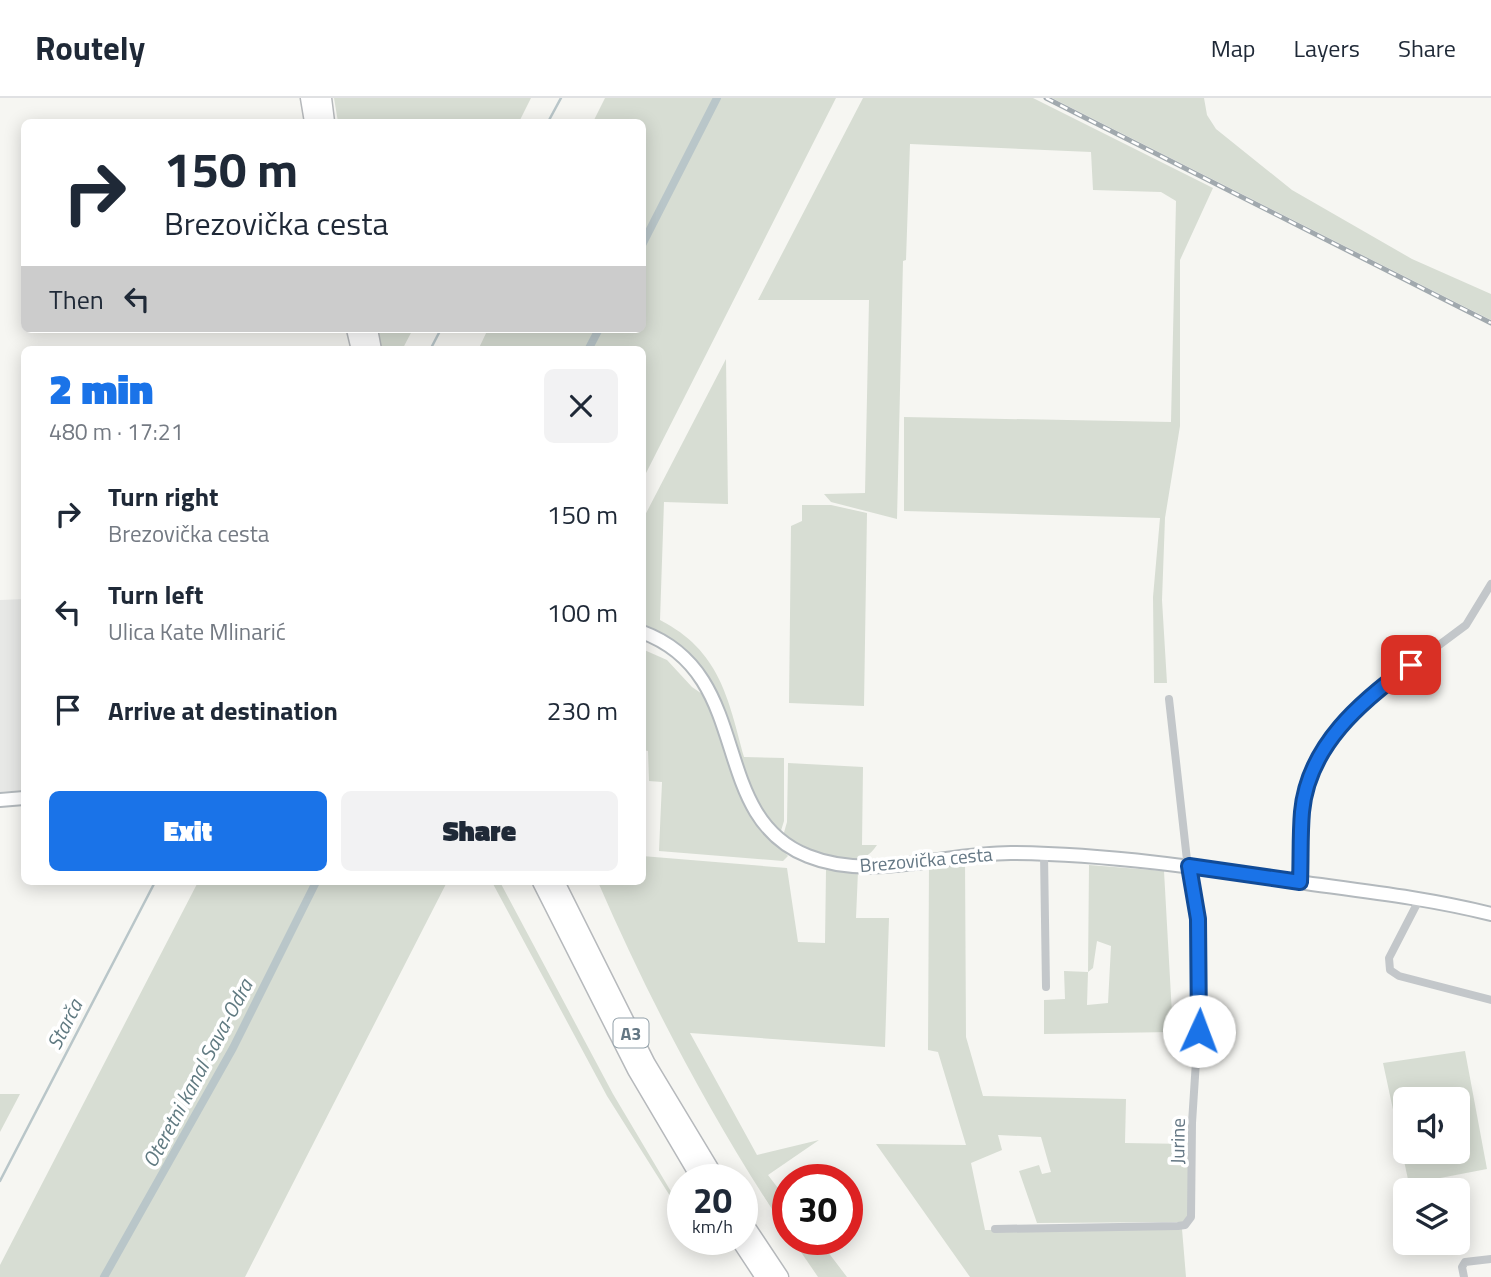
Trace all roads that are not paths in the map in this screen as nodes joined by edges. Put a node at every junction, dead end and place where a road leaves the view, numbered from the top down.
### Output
1 (309, 98) edge
2 (323, 98) edge
3 (312, 119) edge
4 (326, 119) edge
5 (1491, 584) edge
6 (646, 634) edge
7 (1169, 699) dead end
8 (21, 798) edge
9 (0, 800) edge
10 (1044, 854) junction
11 (1189, 866) junction
12 (1300, 882) junction
13 (542, 885) edge
14 (558, 885) edge
15 (1420, 898) junction
16 (1491, 914) edge
17 (1046, 987) dead end
18 (1491, 1000) edge
19 (692, 1164) edge
20 (707, 1164) edge
21 (995, 1229) dead end
22 (758, 1244) edge
23 (750, 1255) edge
24 (1491, 1259) edge
25 (764, 1277) edge
26 (780, 1277) edge
27 (1464, 1277) edge

1 - 3 highway
2 - 4 highway
5 - 12 street
6 - 10 main road, Brezovička cesta
7 - 11 street
8 - 9 main road
10 - 11 main road, Brezovička cesta
10 - 17 street
11 - 12 main road, Brezovička cesta
11 - 21 street, Jurine
12 - 15 main road, Brezovička cesta
13 - 19 highway, A3
14 - 20 highway, A3
15 - 16 main road, Brezovička cesta
15 - 18 street
22 - 26 highway
23 - 25 highway
24 - 27 street

